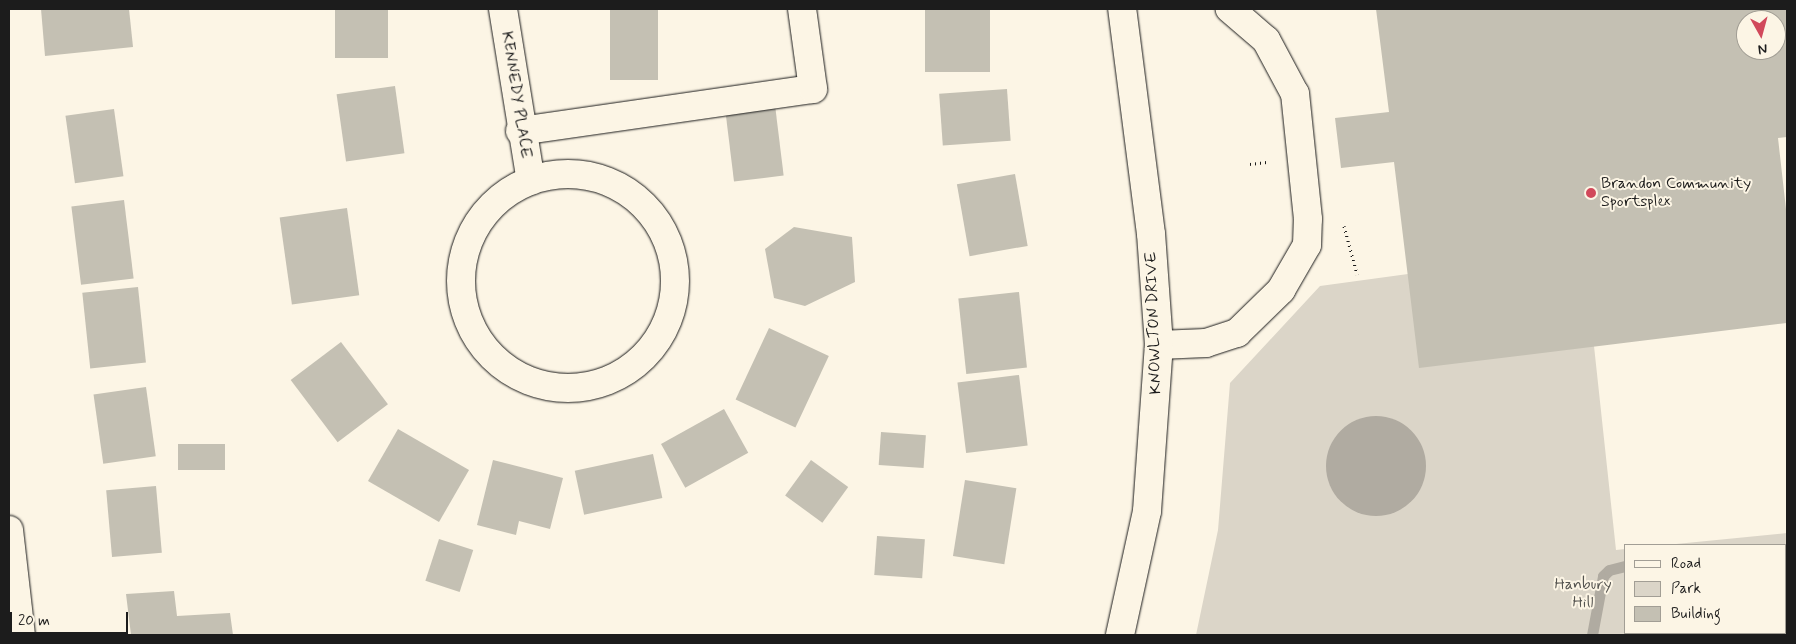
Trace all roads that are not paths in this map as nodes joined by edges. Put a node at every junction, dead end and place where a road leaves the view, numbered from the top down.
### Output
1 (503, 9) edge
2 (802, 9) edge
3 (1122, 9) edge
4 (1230, 9) edge
5 (520, 131) junction
6 (531, 181) junction
7 (1158, 344) junction
8 (9, 530) edge
9 (21, 635) edge
10 (1120, 635) edge

1 - 5 street, KENNEDY PLACE
2 - 5 street
3 - 7 street, KNOWLTON DRIVE
4 - 7 street
5 - 6 street, KENNEDY PLACE
6 - 6 street, KENNEDY PLACE
7 - 10 street, KNOWLTON DRIVE
8 - 9 street

